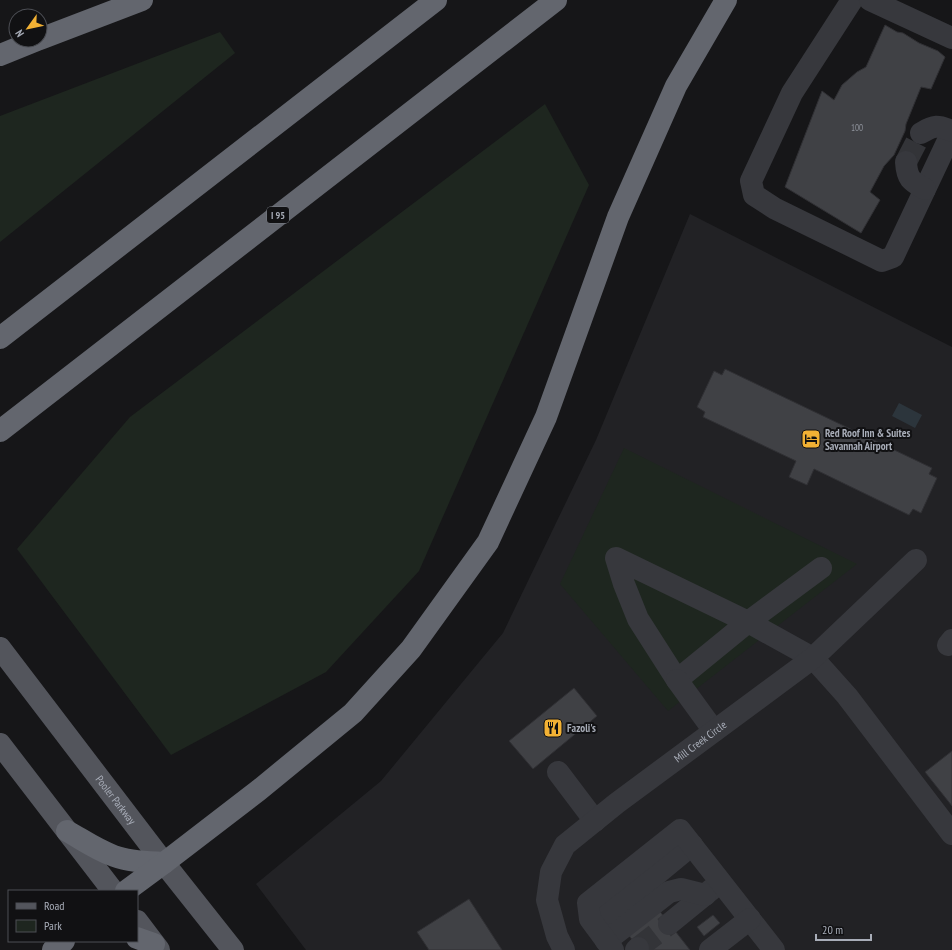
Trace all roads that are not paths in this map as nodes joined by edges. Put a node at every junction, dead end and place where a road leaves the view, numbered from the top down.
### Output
1 (142, 0) edge
2 (436, 0) edge
3 (556, 0) edge
4 (726, 0) edge
5 (852, 0) edge
6 (870, 0) edge
7 (48, 36) edge
8 (952, 38) edge
9 (17, 48) edge
10 (0, 55) edge
11 (952, 132) edge
12 (920, 133) tunnel mouth
13 (906, 162) tunnel mouth
14 (925, 189) junction
15 (0, 338) edge
16 (0, 431) edge
17 (916, 560) dead end
18 (821, 568) dead end
19 (748, 622) junction
20 (0, 648) edge
21 (813, 658) junction
22 (676, 680) junction
23 (714, 731) junction
24 (0, 744) edge
25 (558, 772) dead end
26 (595, 821) junction
27 (67, 831) junction
28 (952, 834) edge
29 (164, 863) junction
30 (713, 889) junction
31 (112, 890) edge
32 (127, 890) edge
33 (750, 919) junction
34 (138, 924) edge
35 (669, 924) tunnel mouth
36 (605, 938) edge
37 (63, 942) edge
38 (150, 944) edge
39 (766, 947) edge
40 (53, 950) edge
41 (233, 950) edge
42 (564, 950) edge
43 (710, 950) edge

1 - 7 highway
2 - 15 highway
3 - 16 highway, I 95
4 - 29 highway
5 - 14 street
6 - 8 street
9 - 10 highway
11 - 12 street
11 - 14 street
13 - 14 street
17 - 21 street, Mill Creek Circle
18 - 19 street
19 - 21 street
19 - 22 street
19 - 22 street
20 - 29 main road, Pooler Parkway
21 - 23 street, Mill Creek Circle
21 - 28 street
22 - 23 street
23 - 26 street, Mill Creek Circle
24 - 27 main road
25 - 26 street
26 - 42 street, Mill Creek Circle
27 - 29 highway
27 - 31 main road
29 - 32 highway
29 - 41 main road, Pooler Parkway
30 - 33 street
30 - 35 street
30 - 36 street
30 - 36 street
33 - 39 street
33 - 43 street
34 - 38 main road
37 - 40 highway

